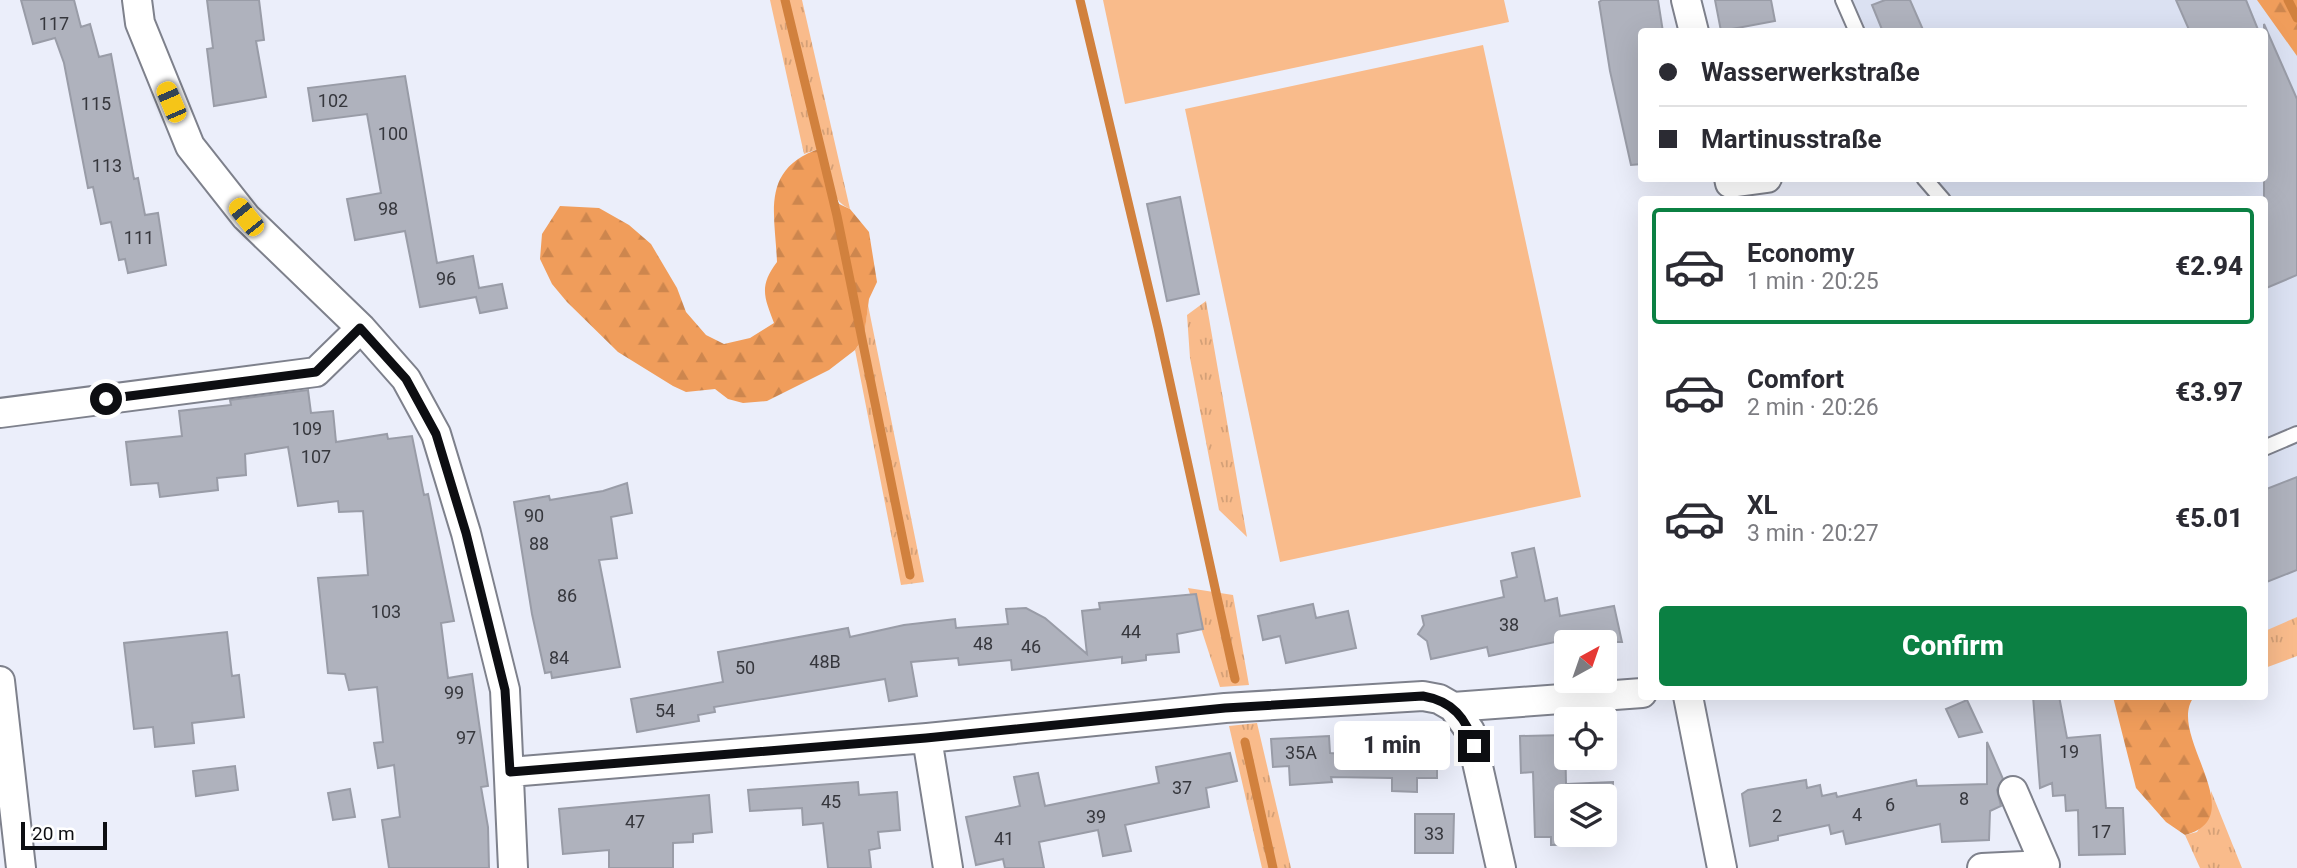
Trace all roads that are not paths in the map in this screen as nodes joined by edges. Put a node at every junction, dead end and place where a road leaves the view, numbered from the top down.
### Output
1 (137, 0) edge
2 (1686, 0) edge
3 (1843, 0) edge
4 (1693, 28) edge
5 (1855, 28) edge
6 (1927, 182) edge
7 (1940, 196) edge
8 (360, 328) junction
9 (0, 412) edge
10 (2297, 434) edge
11 (2268, 446) edge
12 (0, 681) edge
13 (1638, 693) edge
14 (1689, 700) edge
15 (1453, 707) junction
16 (926, 738) junction
17 (510, 772) junction
18 (2013, 792) dead end
19 (2045, 867) edge
20 (21, 868) edge
21 (513, 868) edge
22 (948, 868) edge
23 (1501, 868) edge
24 (1722, 868) edge
25 (1982, 868) edge

1 - 8 street
2 - 4 street
3 - 5 lane
6 - 7 lane
8 - 9 street
8 - 17 street
10 - 11 lane
12 - 20 street
13 - 15 street
14 - 24 street
15 - 16 street
15 - 23 street
16 - 17 street
16 - 22 street
17 - 21 street
18 - 19 street
19 - 25 street

